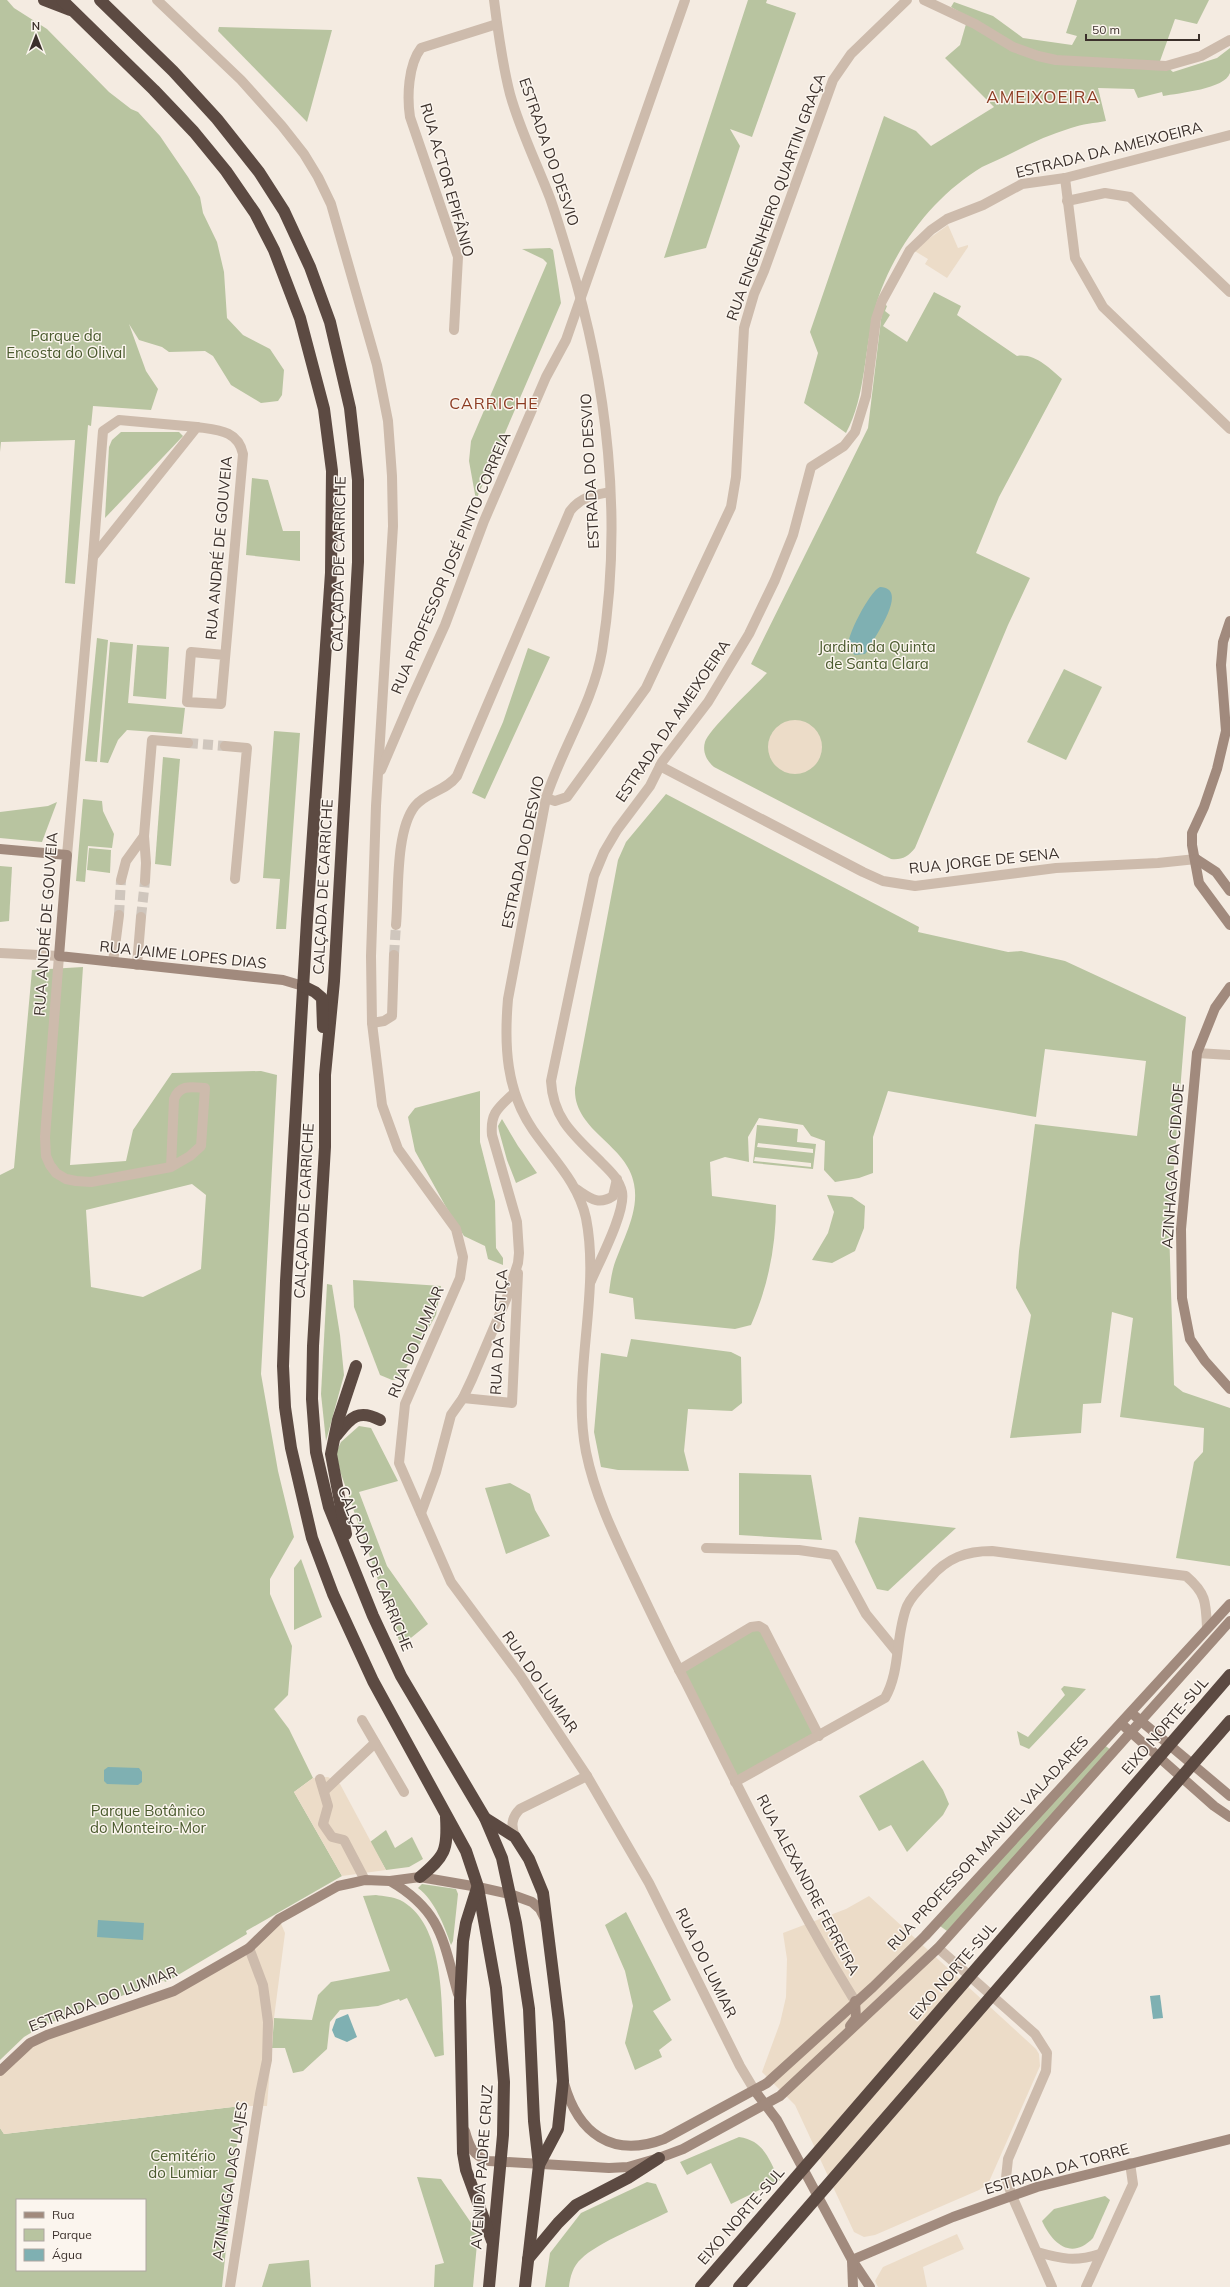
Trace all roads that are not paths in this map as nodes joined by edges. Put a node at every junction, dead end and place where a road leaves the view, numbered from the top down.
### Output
1 (44, 0) edge
2 (62, 0) edge
3 (100, 0) edge
4 (157, 0) edge
5 (494, 0) edge
6 (685, 0) edge
7 (907, 0) edge
8 (924, 0) edge
9 (82, 19) junction
10 (497, 24) junction
11 (1230, 40) edge
12 (1230, 135) edge
13 (1065, 178) junction
14 (1068, 201) junction
15 (1230, 292) edge
16 (581, 297) junction
17 (454, 330) dead end
18 (197, 427) junction
19 (1230, 429) edge
20 (610, 492) junction
21 (93, 557) junction
22 (1230, 621) edge
23 (225, 655) junction
24 (188, 743) tunnel mouth
25 (225, 746) tunnel mouth
26 (660, 766) junction
27 (378, 778) junction
28 (546, 798) junction
29 (144, 836) junction
30 (0, 849) edge
31 (67, 855) junction
32 (1196, 859) junction
33 (235, 879) dead end
34 (122, 880) tunnel mouth
35 (144, 881) tunnel mouth
36 (1230, 891) edge
37 (119, 916) tunnel mouth
38 (141, 918) tunnel mouth
39 (396, 925) tunnel mouth
40 (1230, 925) edge
41 (0, 953) edge
42 (394, 955) tunnel mouth
43 (59, 956) junction
44 (113, 962) junction
45 (137, 965) junction
46 (304, 986) junction
47 (1230, 986) edge
48 (372, 1023) junction
49 (1196, 1053) junction
50 (1230, 1055) edge
51 (324, 1075) junction
52 (514, 1093) junction
53 (171, 1167) junction
54 (562, 1167) joint
55 (617, 1179) junction
56 (576, 1189) junction
57 (518, 1263) junction
58 (589, 1285) junction
59 (356, 1366) dead end
60 (1230, 1389) edge
61 (463, 1398) junction
62 (380, 1420) dead end
63 (333, 1440) junction
64 (421, 1513) junction
65 (706, 1548) dead end
66 (351, 1560) junction
67 (1230, 1604) edge
68 (1230, 1621) edge
69 (1207, 1628) junction
70 (897, 1652) junction
71 (679, 1670) junction
72 (1230, 1675) edge
73 (1129, 1711) junction
74 (362, 1720) dead end
75 (1140, 1721) junction
76 (1230, 1721) edge
77 (1120, 1723) junction
78 (1131, 1732) junction
79 (819, 1736) junction
80 (375, 1743) junction
81 (426, 1776) joint
82 (587, 1776) junction
83 (320, 1779) dead end
84 (735, 1782) junction
85 (324, 1791) junction
86 (404, 1792) dead end
87 (1230, 1796) edge
88 (445, 1810) junction
89 (1230, 1817) edge
90 (485, 1818) junction
91 (515, 1838) junction
92 (420, 1877) junction
93 (365, 1880) junction
94 (390, 1881) junction
95 (478, 1887) junction
96 (510, 1894) junction
97 (545, 1919) junction
98 (925, 1936) junction
99 (249, 1948) junction
100 (938, 1948) junction
101 (460, 2001) junction
102 (855, 2001) junction
103 (820, 2059) junction
104 (0, 2071) edge
105 (563, 2081) junction
106 (755, 2091) junction
107 (766, 2105) junction
108 (464, 2125) junction
109 (1230, 2140) edge
110 (659, 2158) junction
111 (501, 2162) junction
112 (1130, 2163) junction
113 (539, 2165) junction
114 (1012, 2196) junction
115 (494, 2244) junction
116 (1037, 2252) junction
117 (1100, 2254) junction
118 (528, 2259) junction
119 (852, 2260) junction
120 (230, 2287) edge
121 (490, 2287) edge
122 (525, 2287) edge
123 (700, 2287) edge
124 (739, 2287) edge
125 (853, 2287) edge
126 (870, 2287) edge
127 (1052, 2287) edge
128 (1086, 2287) edge

1 - 9 highway
2 - 9 highway, CALÇADA DE CARRICHE
3 - 51 highway, CALÇADA DE CARRICHE
4 - 27 street
5 - 10 street, ESTRADA DO DESVIO
6 - 16 street, RUA PROFESSOR JOSÉ PINTO CORREIA
7 - 28 street, RUA ENGENHEIRO QUARTIN GRAÇA
8 - 11 street
9 - 46 highway, CALÇADA DE CARRICHE
10 - 16 street, ESTRADA DO DESVIO
10 - 17 street, RUA ACTOR EPIFÂNIO
12 - 13 street, ESTRADA DA AMEIXOEIRA
13 - 14 street
13 - 26 street, ESTRADA DA AMEIXOEIRA
14 - 15 street
14 - 19 street
16 - 20 street, ESTRADA DO DESVIO
16 - 27 street, RUA PROFESSOR JOSÉ PINTO CORREIA
18 - 21 street
18 - 21 street, RUA ANDRÉ DE GOUVEIA
18 - 23 street, RUA ANDRÉ DE GOUVEIA
20 - 28 street, ESTRADA DO DESVIO
20 - 39 street
21 - 31 street, RUA ANDRÉ DE GOUVEIA
22 - 32 street
23 - 23 street, RUA ANDRÉ DE GOUVEIA
24 - 29 street
25 - 33 street
26 - 32 street, RUA JORGE DE SENA
26 - 55 street, ESTRADA DA AMEIXOEIRA
27 - 48 street
28 - 52 street, ESTRADA DO DESVIO
29 - 34 street
29 - 35 street
30 - 31 street
31 - 43 street, RUA ANDRÉ DE GOUVEIA
32 - 36 street
32 - 40 street
37 - 44 street
38 - 45 street
41 - 43 street
42 - 48 street
43 - 44 street, RUA JAIME LOPES DIAS
43 - 53 street, RUA ANDRÉ DE GOUVEIA
44 - 45 street, RUA JAIME LOPES DIAS
45 - 46 street, RUA JAIME LOPES DIAS
46 - 51 highway
46 - 81 highway, CALÇADA DE CARRICHE
47 - 49 street, AZINHAGA DA CIDADE
48 - 64 street, RUA DO LUMIAR
49 - 50 street
49 - 60 street, AZINHAGA DA CIDADE
51 - 66 highway, CALÇADA DE CARRICHE
52 - 54 street, ESTRADA DO DESVIO
52 - 57 street, RUA DA CASTIÇA
53 - 53 street, RUA ANDRÉ DE GOUVEIA
54 - 56 street, RUA ALEXANDRE FERREIRA
55 - 56 street
55 - 58 street
56 - 58 street, RUA ALEXANDRE FERREIRA
57 - 61 street, RUA DA CASTIÇA
57 - 61 street, RUA DA CASTIÇA
58 - 71 street, RUA ALEXANDRE FERREIRA
59 - 63 highway
61 - 64 street, RUA DA CASTIÇA
62 - 63 highway
63 - 66 highway
64 - 82 street, RUA DO LUMIAR
65 - 70 street
66 - 90 highway, CALÇADA DE CARRICHE
67 - 69 street, RUA PROFESSOR MANUEL VALADARES
68 - 75 street, RUA PROFESSOR MANUEL VALADARES
69 - 70 street
69 - 73 street, RUA PROFESSOR MANUEL VALADARES
70 - 79 street
71 - 79 street
71 - 84 street, RUA ALEXANDRE FERREIRA
72 - 123 highway, EIXO NORTE-SUL, bridge
73 - 75 street
73 - 77 street, RUA PROFESSOR MANUEL VALADARES
74 - 80 street
75 - 78 street, RUA PROFESSOR MANUEL VALADARES
75 - 87 street
76 - 124 highway, bridge
77 - 78 street
77 - 98 street, RUA PROFESSOR MANUEL VALADARES
78 - 89 street
78 - 100 street, RUA PROFESSOR MANUEL VALADARES
79 - 84 street
80 - 85 street
80 - 86 street
81 - 88 highway, AVENIDA PADRE CRUZ
82 - 91 street
82 - 106 street, RUA DO LUMIAR
83 - 85 street
84 - 102 street, RUA ALEXANDRE FERREIRA
85 - 93 street
88 - 92 highway
88 - 95 highway, AVENIDA PADRE CRUZ
90 - 91 highway
90 - 96 highway
91 - 97 highway
92 - 94 street, ESTRADA DO LUMIAR
92 - 95 street, ESTRADA DO LUMIAR
93 - 94 street, ESTRADA DO LUMIAR
93 - 99 street, ESTRADA DO LUMIAR
94 - 101 street
95 - 96 street, ESTRADA DO LUMIAR
95 - 101 highway
95 - 111 highway, AVENIDA PADRE CRUZ
96 - 97 street, ESTRADA DO LUMIAR
96 - 113 highway
97 - 105 highway
98 - 100 street
98 - 102 street, RUA PROFESSOR MANUEL VALADARES
99 - 104 street, ESTRADA DO LUMIAR
99 - 120 street, AZINHAGA DAS LAJES
100 - 103 street, RUA PROFESSOR MANUEL VALADARES
100 - 114 street
101 - 108 highway
102 - 103 street
102 - 106 street, RUA PROFESSOR MANUEL VALADARES
103 - 107 street, RUA PROFESSOR MANUEL VALADARES
105 - 106 street, RUA PROFESSOR MANUEL VALADARES
105 - 113 highway
106 - 107 street, RUA DO LUMIAR
107 - 110 street, RUA PROFESSOR MANUEL VALADARES
107 - 119 street, RUA DO LUMIAR
108 - 111 street, RUA PROFESSOR MANUEL VALADARES
108 - 115 highway
109 - 112 street, ESTRADA DA TORRE
110 - 113 street, RUA PROFESSOR MANUEL VALADARES
110 - 118 highway
111 - 113 street, RUA PROFESSOR MANUEL VALADARES
111 - 115 highway, AVENIDA PADRE CRUZ
112 - 114 street, ESTRADA DA TORRE
112 - 117 street
113 - 118 highway
114 - 116 street
114 - 119 street, ESTRADA DA TORRE
115 - 121 highway, AVENIDA PADRE CRUZ
116 - 117 street
116 - 127 street
117 - 128 street
118 - 122 highway
119 - 125 street
119 - 126 street, RUA DO LUMIAR

